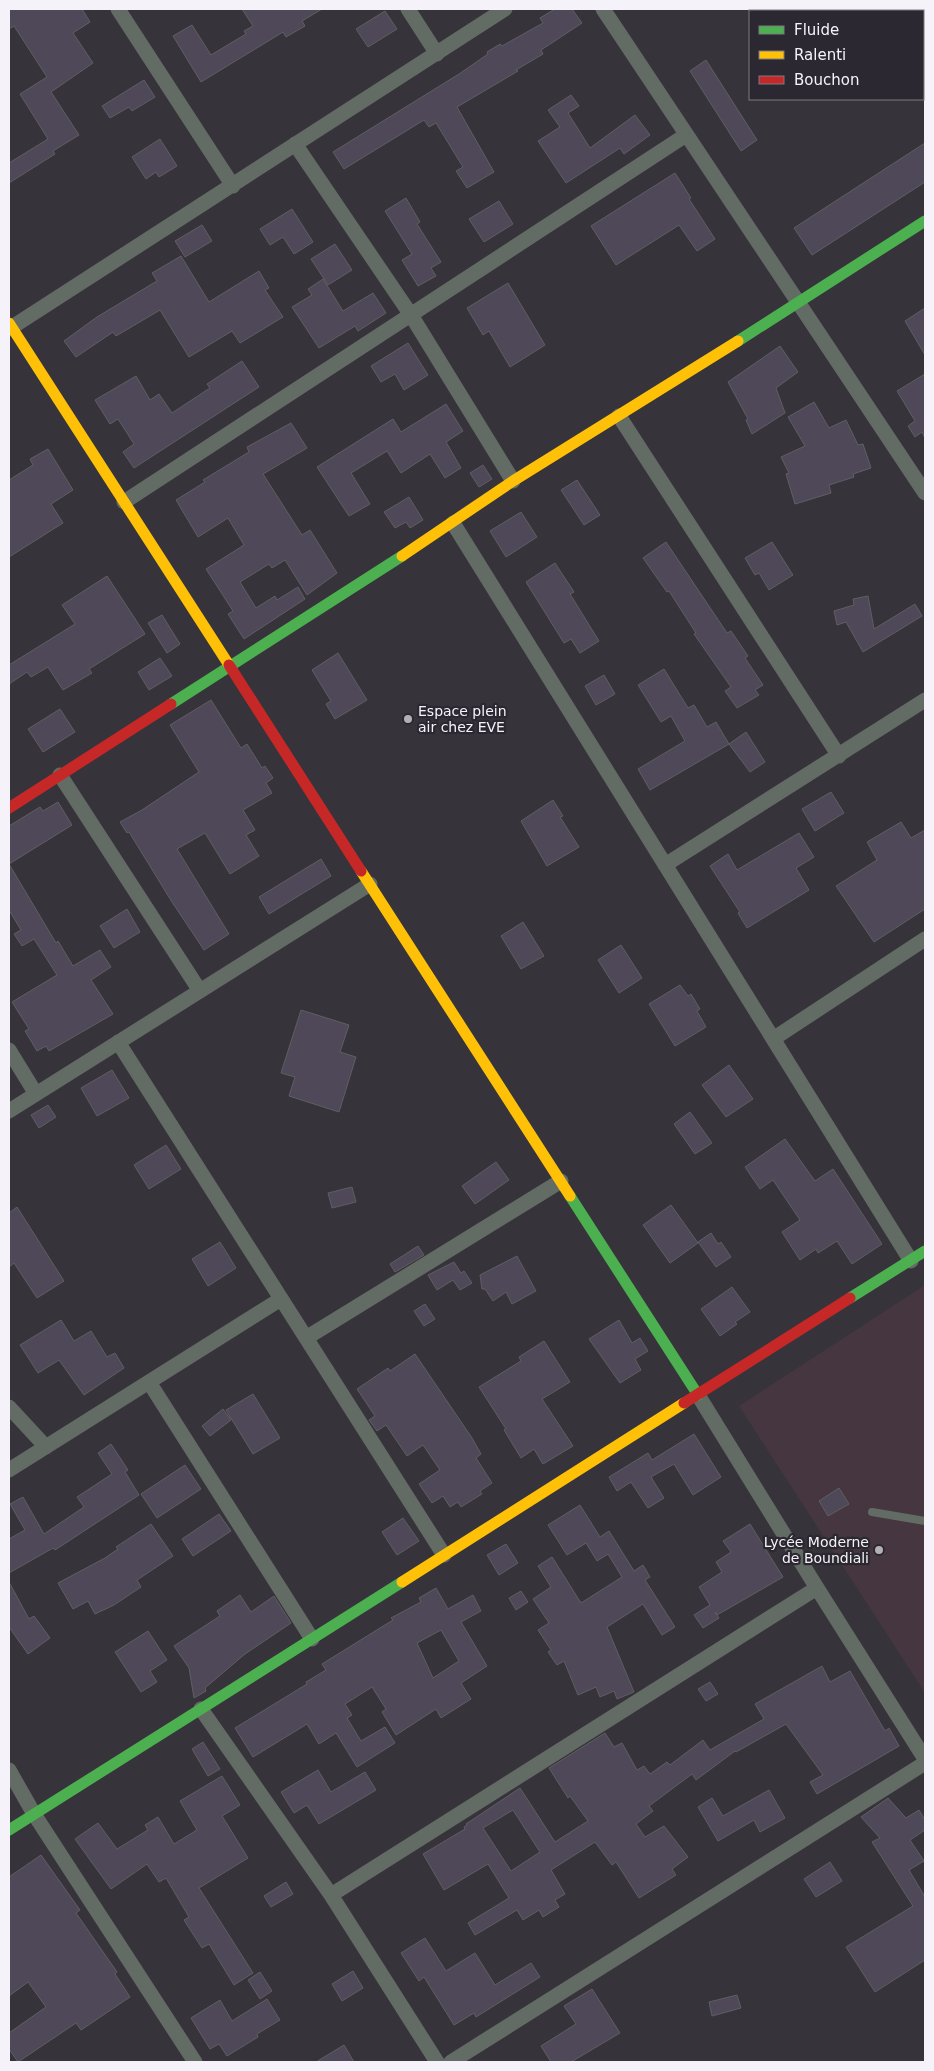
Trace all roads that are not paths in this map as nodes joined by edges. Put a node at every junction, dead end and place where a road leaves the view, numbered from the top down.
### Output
1 (118, 9) edge
2 (408, 9) edge
3 (505, 9) edge
4 (604, 9) edge
5 (437, 54) junction
6 (686, 135) junction
7 (295, 144) junction
8 (233, 186) junction
9 (925, 220) edge
10 (800, 303) junction
11 (411, 315) junction
12 (10, 327) edge
13 (619, 416) junction
14 (514, 481) junction
15 (925, 493) edge
16 (124, 502) junction
17 (453, 523) junction
18 (229, 666) junction
19 (925, 700) edge
20 (839, 756) junction
21 (60, 774) junction
22 (9, 808) edge
23 (665, 866) junction
24 (370, 884) junction
25 (925, 939) edge
26 (200, 991) junction
27 (773, 1039) junction
28 (118, 1042) junction
29 (9, 1050) edge
30 (36, 1094) junction
31 (9, 1111) edge
32 (561, 1181) junction
33 (925, 1252) edge
34 (911, 1261) junction
35 (281, 1299) junction
36 (306, 1338) junction
37 (149, 1382) junction
38 (698, 1395) junction
39 (9, 1408) edge
40 (46, 1447) junction
41 (9, 1470) edge
42 (872, 1512) dead end
43 (925, 1521) edge
44 (444, 1555) junction
45 (817, 1588) junction
46 (312, 1639) junction
47 (201, 1709) junction
48 (925, 1759) edge
49 (925, 1763) edge
50 (9, 1770) edge
51 (34, 1814) junction
52 (9, 1830) edge
53 (331, 1895) junction
54 (195, 2062) edge
55 (438, 2062) edge
56 (451, 2062) edge

1 - 8 street
2 - 5 street
3 - 5 street
4 - 6 street
5 - 7 street
6 - 10 street
6 - 11 street
7 - 8 street
7 - 11 street
8 - 12 street
9 - 10 street
10 - 13 street
10 - 15 street
11 - 14 street
11 - 16 street
12 - 16 street
13 - 14 street
13 - 20 street
14 - 17 street
16 - 18 street
17 - 18 street
17 - 23 street
18 - 21 street
18 - 24 street
19 - 20 street
20 - 23 street
21 - 22 street
21 - 26 street
23 - 27 street
24 - 26 street
24 - 32 street
25 - 27 street
26 - 28 street
27 - 34 street
28 - 30 street
28 - 35 street
29 - 30 street
30 - 31 street
32 - 36 street
32 - 38 street
33 - 34 street
34 - 38 street
35 - 36 street
35 - 37 street
36 - 44 street
37 - 40 street
37 - 46 street
38 - 44 street
38 - 45 street
39 - 40 street
40 - 41 street
42 - 43 lane
44 - 46 street
45 - 48 street
45 - 53 street
46 - 47 street
47 - 51 street
47 - 53 street
49 - 56 street
50 - 51 street
51 - 52 street
51 - 54 street
53 - 55 street

